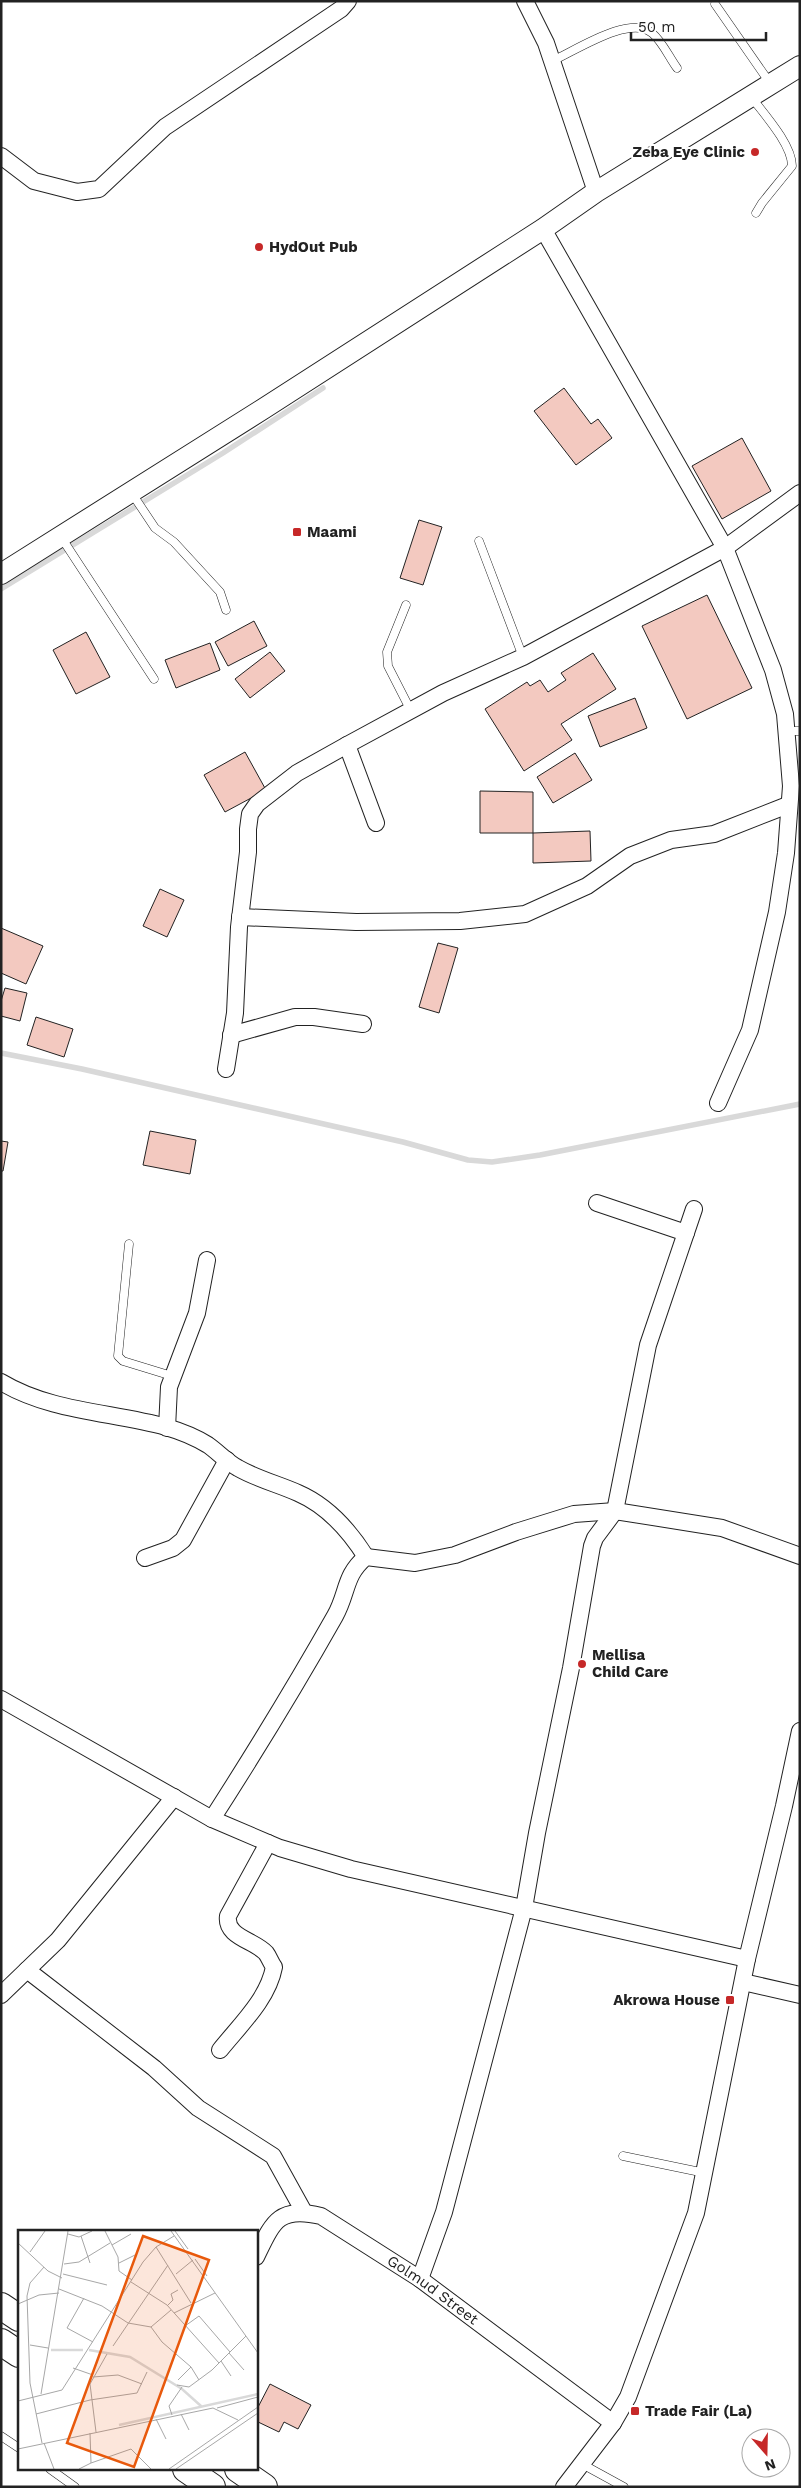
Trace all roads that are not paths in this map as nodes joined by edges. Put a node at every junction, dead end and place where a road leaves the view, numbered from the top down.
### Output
1 (348, 1) edge
2 (525, 1) edge
3 (715, 4) dead end
4 (552, 61) junction
5 (800, 66) edge
6 (677, 68) dead end
7 (771, 84) junction
8 (751, 96) junction
9 (1, 156) edge
10 (596, 192) junction
11 (756, 213) dead end
12 (543, 229) junction
13 (132, 492) junction
14 (800, 493) edge
15 (60, 537) junction
16 (479, 541) dead end
17 (725, 548) junction
18 (1, 574) edge
19 (406, 605) dead end
20 (226, 610) dead end
21 (523, 657) junction
22 (154, 679) dead end
23 (411, 711) junction
24 (794, 731) edge
25 (348, 745) junction
26 (788, 805) junction
27 (376, 823) dead end
28 (794, 823) edge
29 (240, 917) junction
30 (363, 1024) dead end
31 (231, 1035) junction
32 (226, 1069) dead end
33 (718, 1103) dead end
34 (597, 1203) dead end
35 (694, 1209) dead end
36 (686, 1233) junction
37 (129, 1244) dead end
38 (207, 1260) dead end
39 (172, 1376) junction
40 (4, 1387) edge
41 (167, 1428) junction
42 (227, 1460) junction
43 (615, 1511) junction
44 (800, 1556) edge
45 (366, 1557) junction
46 (145, 1558) dead end
47 (3, 1704) edge
48 (800, 1731) edge
49 (174, 1797) junction
50 (212, 1819) junction
51 (268, 1843) junction
52 (524, 1908) junction
53 (747, 1959) junction
54 (27, 1970) junction
55 (743, 1982) junction
56 (1, 1995) edge
57 (800, 1995) edge
58 (220, 2050) dead end
59 (624, 2156) dead end
60 (705, 2173) junction
61 (304, 2212) junction
62 (258, 2254) edge
63 (420, 2279) junction
64 (1, 2306) edge
65 (18, 2317) edge
66 (1, 2342) edge
67 (18, 2353) edge
68 (614, 2423) junction
69 (1, 2436) edge
70 (18, 2447) edge
71 (582, 2464) junction
72 (51, 2470) edge
73 (187, 2470) edge
74 (239, 2470) edge
75 (75, 2487) edge
76 (212, 2487) edge
77 (264, 2487) edge
78 (564, 2487) edge
79 (624, 2487) edge

1 - 9 street
2 - 4 street
3 - 7 lane
4 - 6 lane
4 - 10 street
5 - 7 street
7 - 8 street
8 - 10 street
8 - 11 lane
10 - 12 street
12 - 13 street
12 - 17 street
13 - 15 street
13 - 20 lane
14 - 17 street
15 - 18 street
15 - 22 lane
16 - 21 lane
17 - 21 street
17 - 24 street
19 - 23 lane
21 - 23 street
23 - 25 street
24 - 26 street
25 - 27 street
25 - 29 street
26 - 28 street
26 - 29 street
28 - 33 street
29 - 31 street
30 - 31 street
31 - 32 street
34 - 36 street
35 - 36 street
36 - 43 street
37 - 39 lane
38 - 39 street
39 - 41 street
40 - 41 street
41 - 42 street
42 - 45 street
42 - 46 street
43 - 44 street
43 - 45 street
43 - 52 street
45 - 50 street
47 - 49 street
48 - 53 street
49 - 50 street
49 - 54 street
50 - 51 street
51 - 52 street
51 - 58 street
52 - 53 street
52 - 63 street
53 - 55 street
54 - 56 street
54 - 61 street
55 - 57 street
55 - 60 street
59 - 60 lane
60 - 68 street
61 - 62 street
61 - 63 street, Golmud Street
63 - 68 street, Golmud Street
64 - 65 main road
66 - 67 main road
68 - 71 street
69 - 70 lane
71 - 78 street
71 - 79 lane
72 - 75 lane
73 - 76 main road
74 - 77 main road

